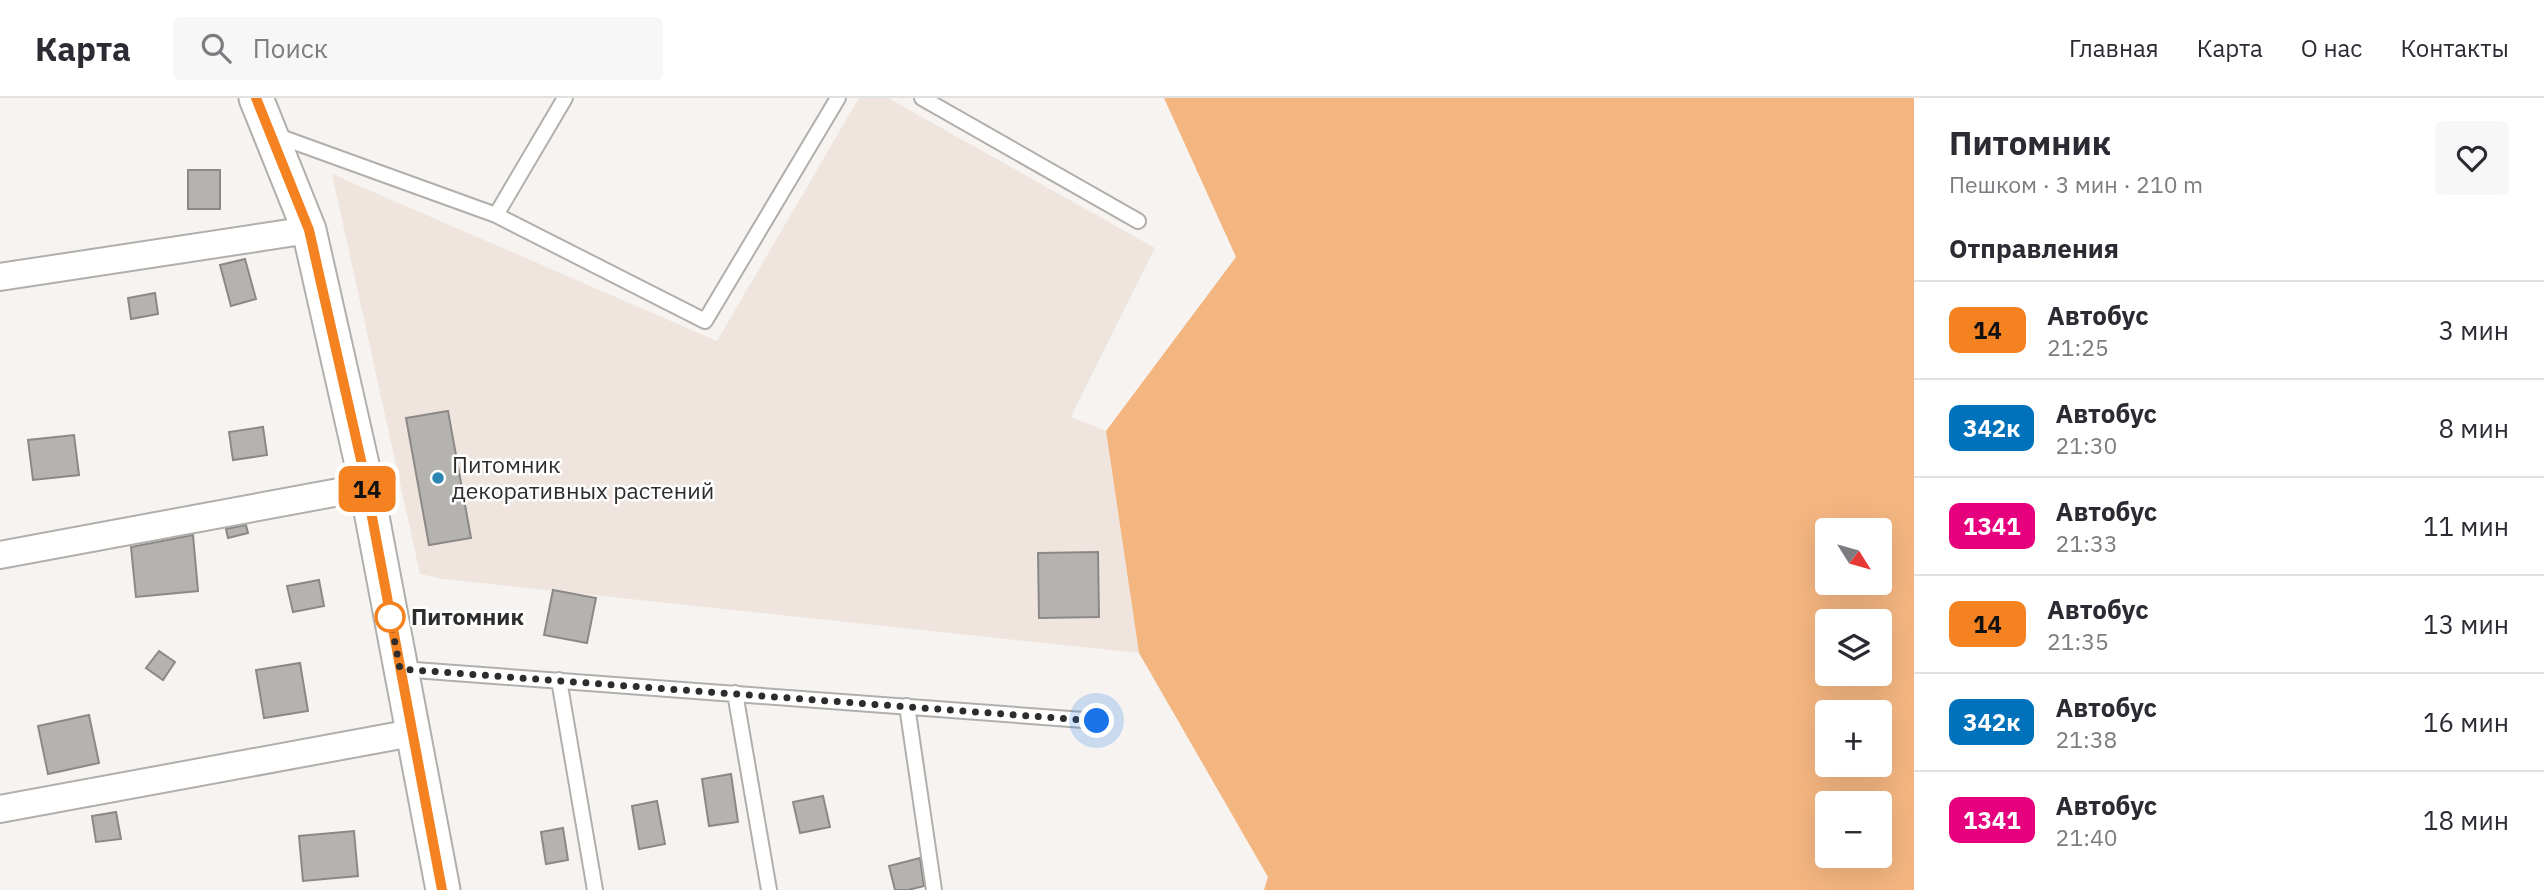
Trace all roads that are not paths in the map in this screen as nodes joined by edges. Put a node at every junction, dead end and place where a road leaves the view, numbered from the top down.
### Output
1 (256, 98) edge
2 (565, 98) edge
3 (838, 98) edge
4 (922, 98) edge
5 (270, 133) junction
6 (496, 215) junction
7 (1138, 221) dead end
8 (309, 230) junction
9 (0, 277) edge
10 (366, 487) junction
11 (0, 555) edge
12 (400, 669) junction
13 (559, 680) junction
14 (736, 693) junction
15 (907, 706) junction
16 (1097, 721) dead end
17 (412, 733) junction
18 (0, 809) edge
19 (443, 890) edge
20 (595, 890) edge
21 (769, 890) edge
22 (934, 890) edge

1 - 5 street
2 - 6 lane
3 - 6 lane
4 - 7 lane
5 - 6 lane
5 - 8 street
8 - 9 street
8 - 10 street
10 - 11 street
10 - 12 street
12 - 13 lane
12 - 17 street
13 - 14 lane
13 - 20 lane
14 - 15 lane
14 - 21 lane
15 - 16 lane
15 - 22 lane
17 - 18 street
17 - 19 street

